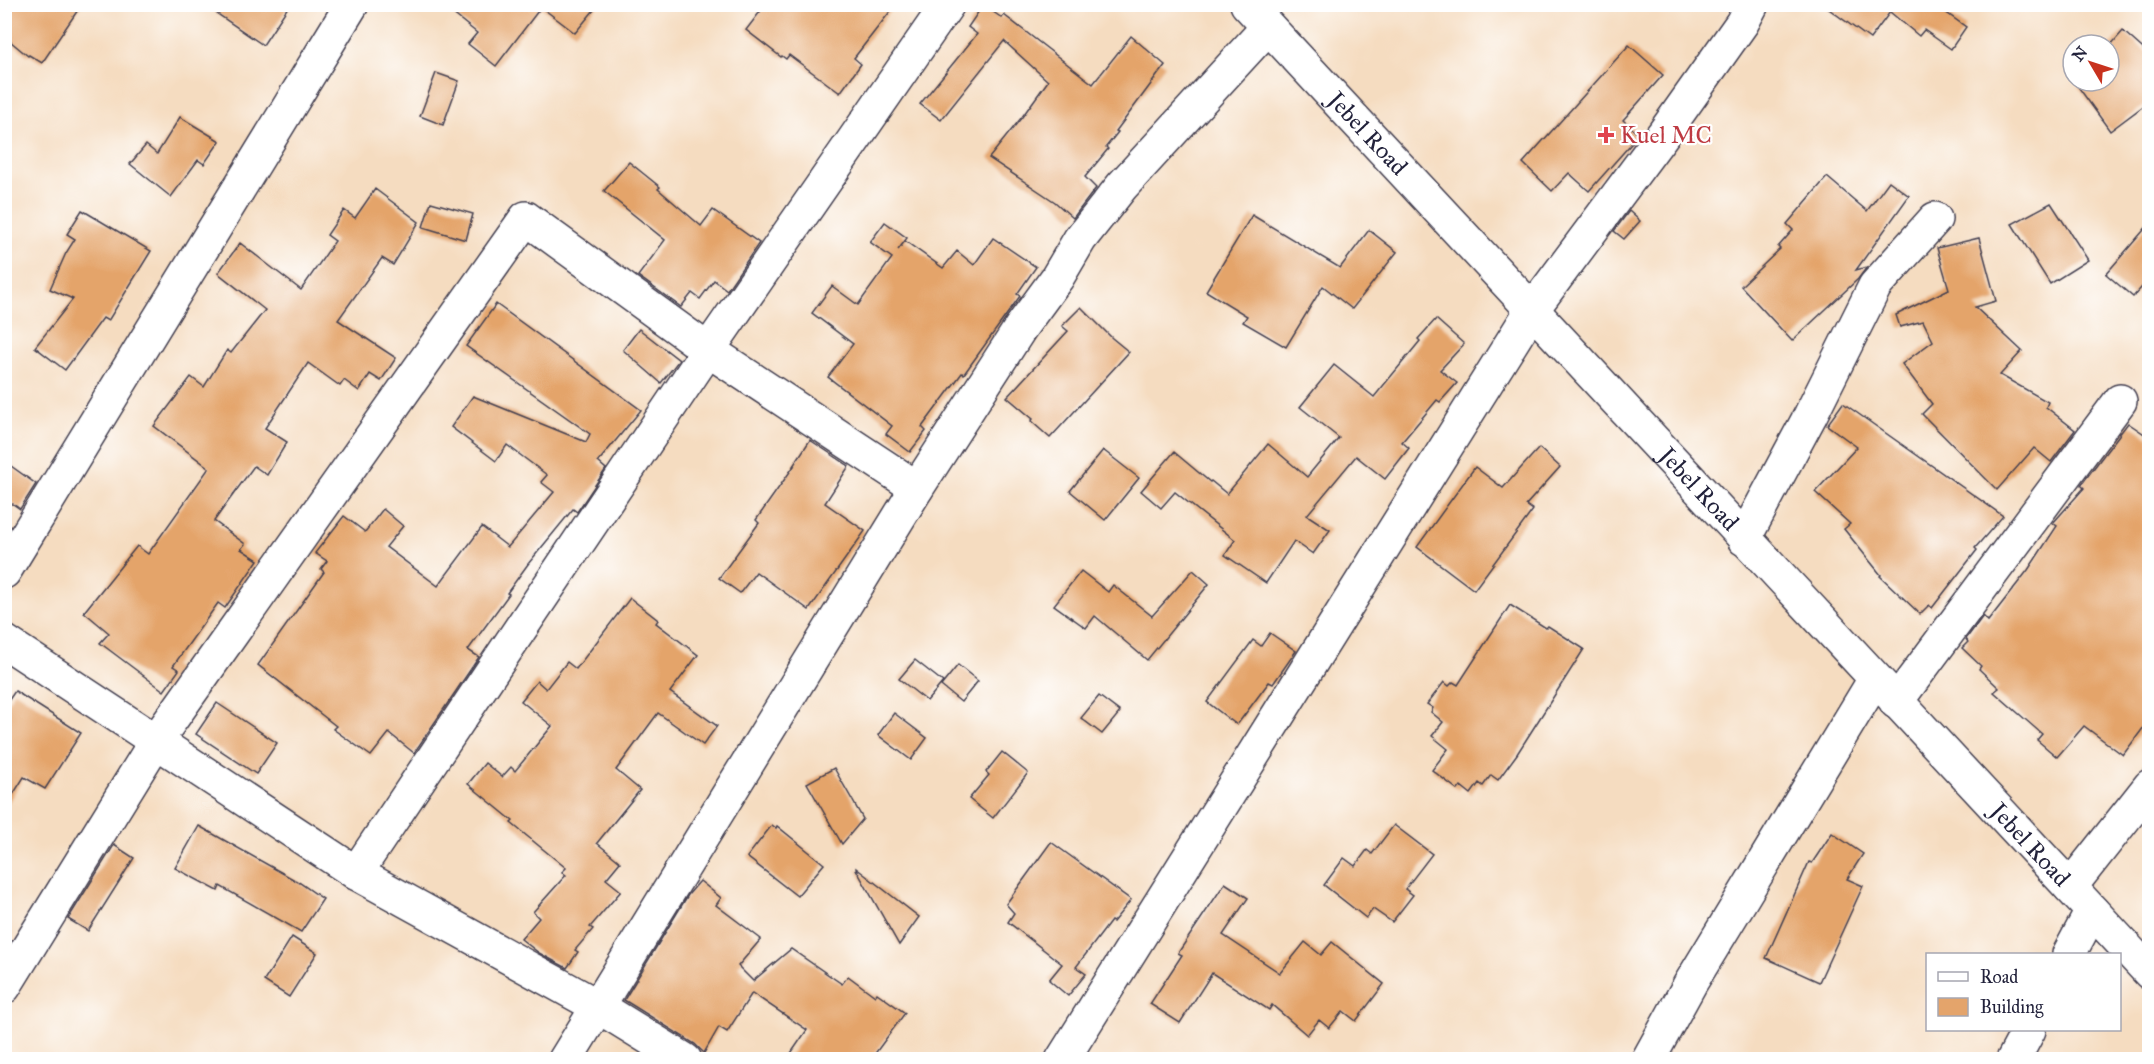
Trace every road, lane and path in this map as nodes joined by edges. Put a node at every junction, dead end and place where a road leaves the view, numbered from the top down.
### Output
1 (352, 4) edge
2 (948, 4) edge
3 (1752, 4) edge
4 (1258, 16) edge
5 (1935, 219) dead end
6 (1532, 310) junction
7 (708, 350) junction
8 (2120, 401) dead end
9 (917, 488) junction
10 (1744, 538) junction
11 (4, 572) edge
12 (4, 641) edge
13 (1886, 690) junction
14 (156, 741) junction
15 (2150, 786) edge
16 (356, 873) junction
17 (2070, 887) junction
18 (2092, 911) junction
19 (2070, 953) edge
20 (2150, 974) edge
21 (4, 987) edge
22 (599, 1007) junction
23 (2028, 1031) edge
24 (565, 1059) edge
25 (685, 1059) edge
26 (1062, 1059) edge
27 (1647, 1059) edge
28 (2013, 1059) edge

1 - 11 street
2 - 7 street
3 - 6 street
4 - 6 street, Jebel Road
4 - 9 street
5 - 10 street
6 - 10 street, Jebel Road
6 - 26 street
7 - 9 street
7 - 14 street
7 - 16 street
8 - 13 street
9 - 22 street
10 - 13 street, Jebel Road
12 - 14 street
13 - 17 street, Jebel Road
13 - 27 street
14 - 16 street
14 - 21 street
15 - 17 street
16 - 22 street
17 - 18 street, Jebel Road
18 - 19 street
18 - 20 street, Jebel Road
22 - 24 street
22 - 25 street
23 - 28 street

